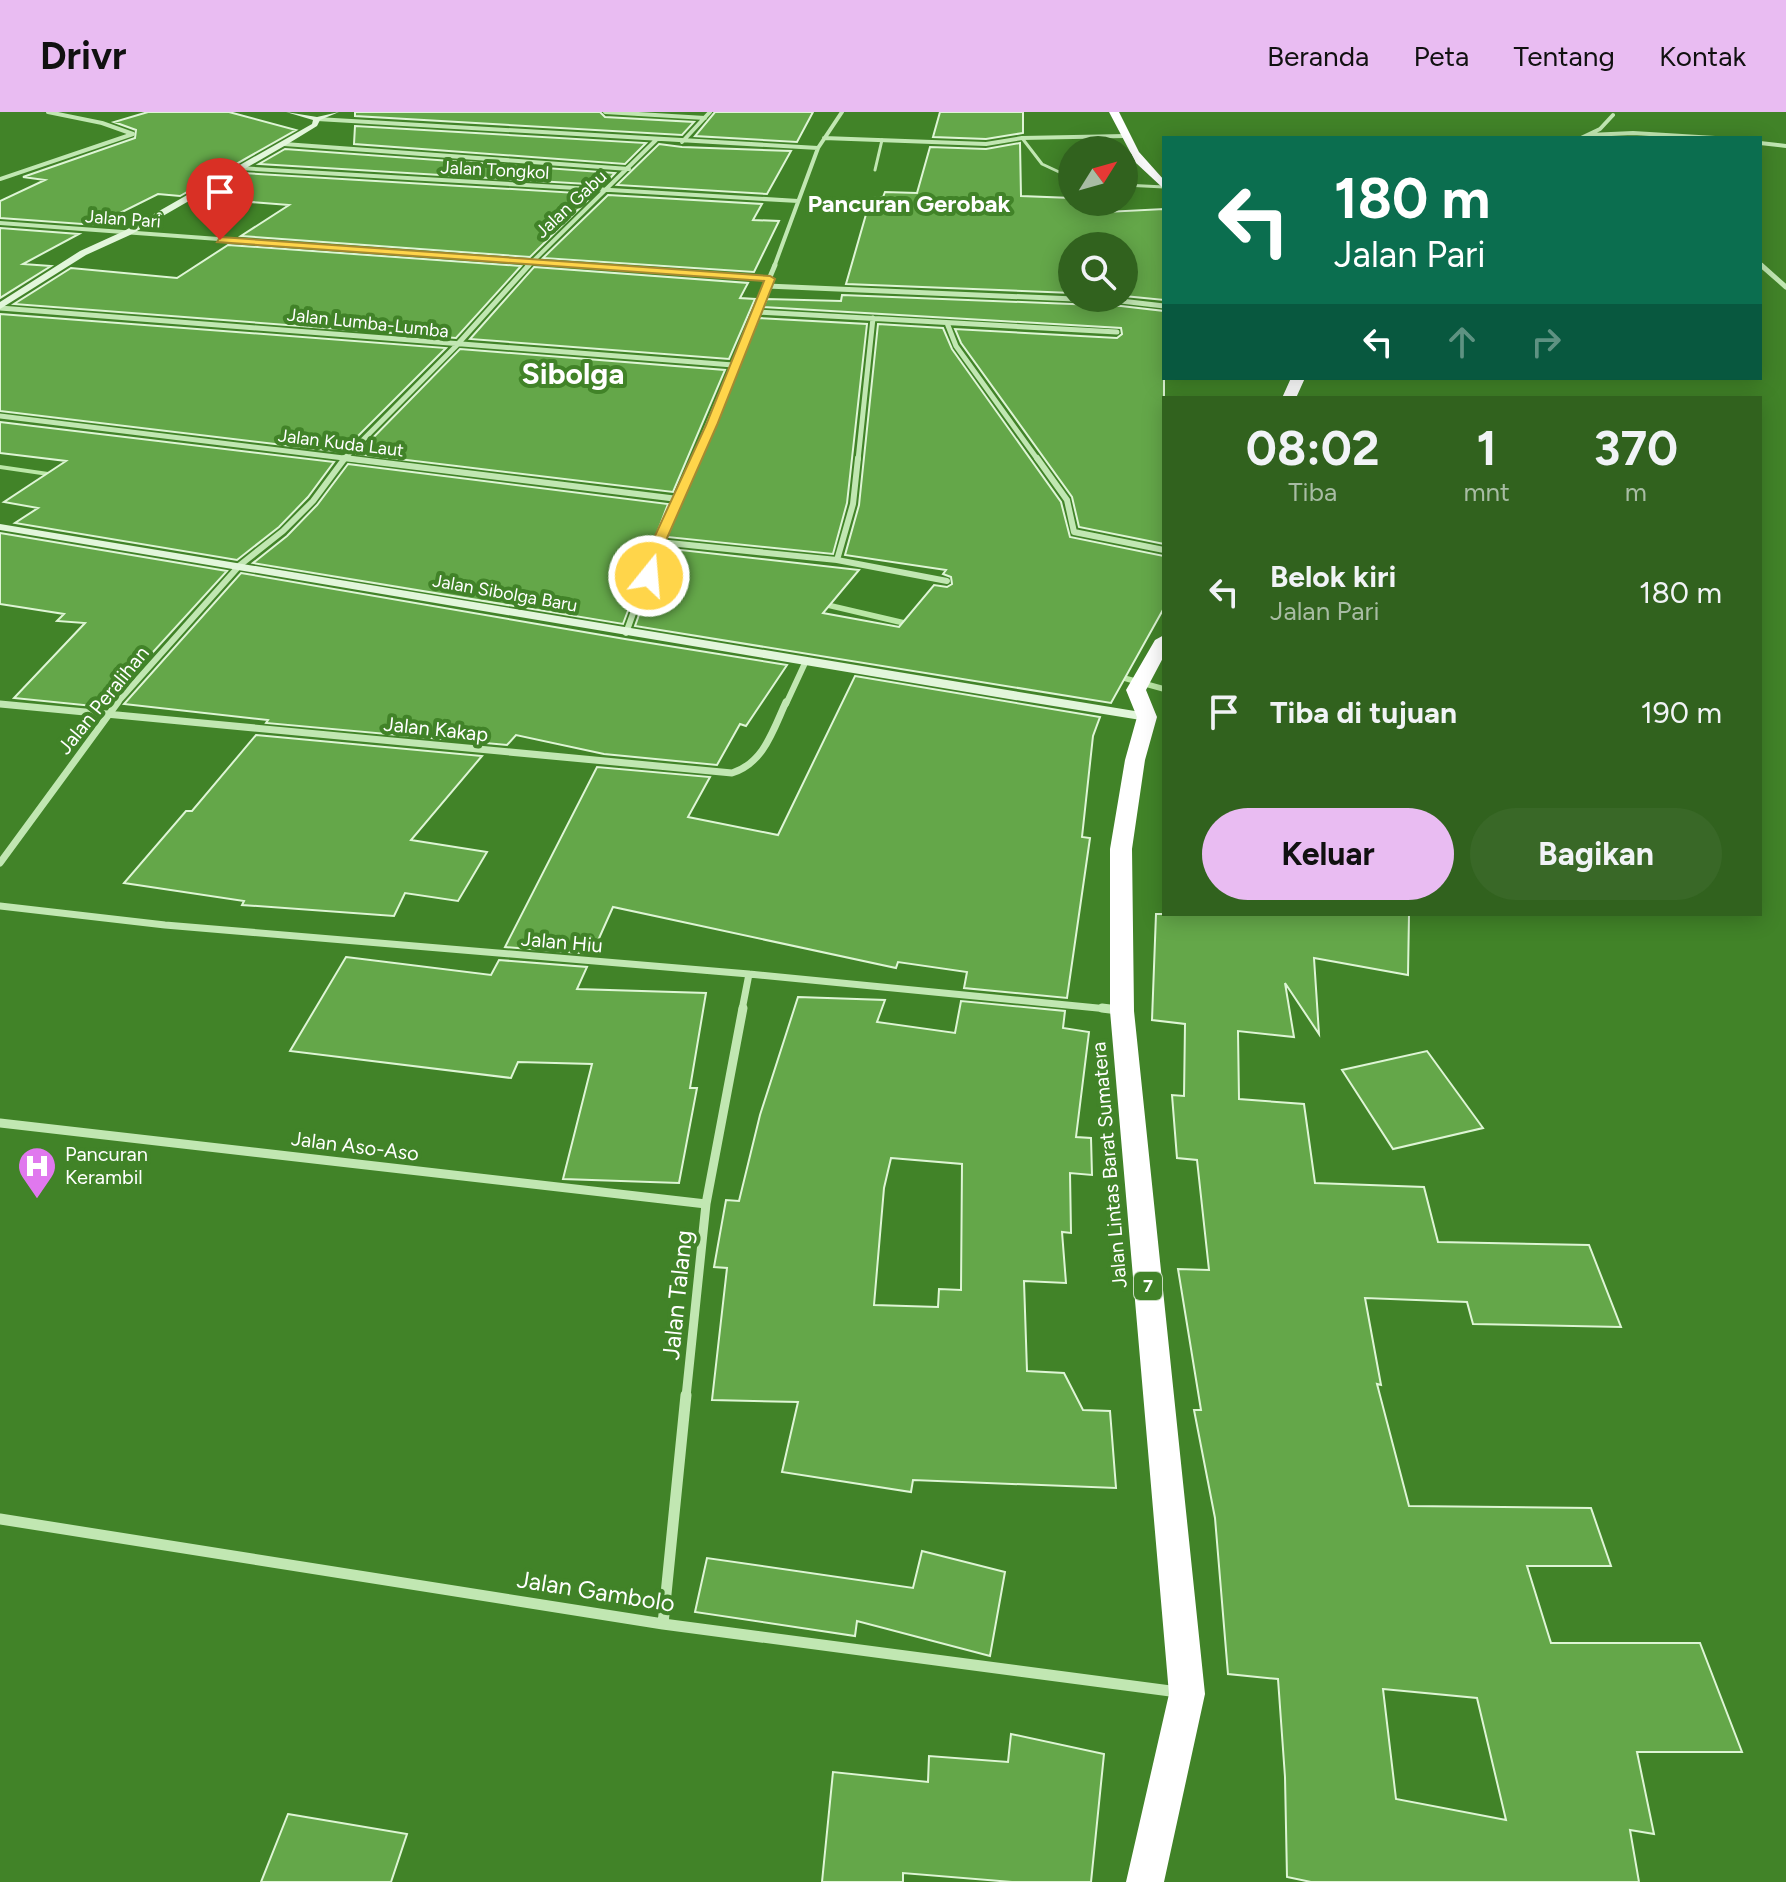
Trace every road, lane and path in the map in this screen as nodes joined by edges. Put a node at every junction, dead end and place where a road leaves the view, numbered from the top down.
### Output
1 (48, 112) edge
2 (289, 112) edge
3 (336, 112) edge
4 (605, 112) edge
5 (710, 112) edge
6 (842, 112) edge
7 (1114, 112) edge
8 (1613, 115) dead end
9 (705, 118) junction
10 (317, 119) junction
11 (1589, 135) joint
12 (1125, 136) edge
13 (1682, 136) edge
14 (1058, 137) edge
15 (824, 138) junction
16 (1022, 138) junction
17 (656, 140) junction
18 (882, 140) junction
19 (682, 142) junction
20 (1762, 143) edge
21 (284, 144) junction
22 (1786, 146) edge
23 (818, 148) junction
24 (1138, 159) edge
25 (239, 168) junction
26 (629, 169) junction
27 (875, 170) dead end
28 (1058, 174) edge
29 (0, 179) edge
30 (1162, 184) edge
31 (1138, 185) edge
32 (1162, 186) edge
33 (605, 190) junction
34 (798, 201) junction
35 (0, 223) edge
36 (127, 233) junction
37 (530, 263) junction
38 (1762, 266) edge
39 (770, 279) junction
40 (767, 286) junction
41 (1786, 287) edge
42 (1162, 306) edge
43 (0, 307) edge
44 (757, 312) junction
45 (873, 318) junction
46 (947, 323) junction
47 (1117, 332) dead end
48 (456, 346) junction
49 (733, 365) junction
50 (0, 416) edge
51 (345, 458) junction
52 (678, 499) junction
53 (0, 527) edge
54 (659, 542) junction
55 (1162, 550) edge
56 (837, 560) junction
57 (240, 565) junction
58 (947, 581) dead end
59 (626, 633) junction
60 (1162, 644) edge
61 (805, 663) junction
62 (0, 704) edge
63 (107, 714) junction
64 (1147, 717) junction
65 (0, 863) edge
66 (0, 906) edge
67 (749, 974) junction
68 (1122, 1011) junction
69 (0, 1123) edge
70 (706, 1204) junction
71 (0, 1519) edge
72 (663, 1624) junction
73 (1187, 1694) junction
74 (1145, 1882) edge

1 - 29 street
2 - 10 street
3 - 10 street
4 - 9 street
5 - 9 street
6 - 15 street
7 - 12 highway
8 - 11 street
9 - 19 street
10 - 17 street
10 - 21 street
11 - 13 street
14 - 16 street
15 - 18 street
15 - 23 street
16 - 18 street
16 - 28 lane
17 - 19 street
17 - 26 street, Jalan Gabu
18 - 27 lane
19 - 23 street
20 - 22 street
21 - 25 street
21 - 26 street
23 - 34 street
24 - 30 highway
25 - 33 street, Jalan Tongkol
25 - 36 street
26 - 33 street, Jalan Gabu
31 - 32 lane
33 - 34 street, Jalan Tongkol
33 - 37 street, Jalan Gabu
34 - 39 street
35 - 36 street, Jalan Pari
36 - 37 street, Jalan Pari
36 - 43 street
37 - 39 street, Jalan Pari
37 - 48 street, Jalan Gabu
38 - 41 street
39 - 40 street
40 - 42 street
40 - 44 street
43 - 48 street, Jalan Lumba-Lumba
44 - 45 street
44 - 49 street
45 - 46 street
45 - 56 street
46 - 47 street
46 - 55 street
48 - 49 street, Jalan Lumba-Lumba
48 - 51 street, Jalan Gabu
49 - 52 street
50 - 51 street, Jalan Kuda Laut
51 - 52 street, Jalan Kuda Laut
51 - 57 street, Jalan Gabu
52 - 54 street
53 - 57 street, Jalan Sibolga Baru
54 - 56 street
54 - 59 street
56 - 58 street
57 - 59 street, Jalan Sibolga Baru
57 - 63 street, Jalan Peralihan
59 - 61 street, Jalan Sibolga Baru
60 - 64 highway
61 - 63 street, Jalan Kakap
61 - 64 street, Jalan Sibolga Baru
62 - 63 street, Jalan Kakap
63 - 65 street, Jalan Peralihan
64 - 68 highway, Jalan Lintas Barat Sumatera / 7
66 - 67 street, Jalan Hiu
67 - 68 street, Jalan Hiu
67 - 70 street, Jalan Talang
68 - 73 highway, Jalan Lintas Barat Sumatera / 7
69 - 70 street, Jalan Aso-Aso
70 - 72 street, Jalan Talang
71 - 72 street, Jalan Gambolo
72 - 73 street, Jalan Gambolo
73 - 74 highway, Jalan Lintas Barat Sumatera / 7

